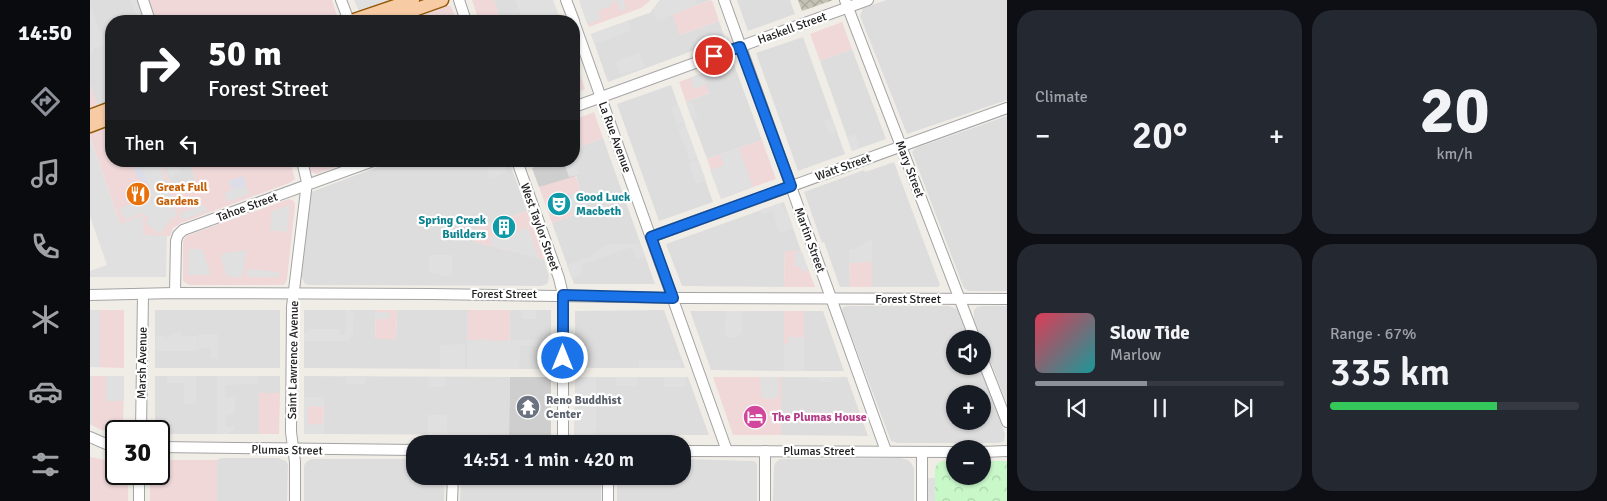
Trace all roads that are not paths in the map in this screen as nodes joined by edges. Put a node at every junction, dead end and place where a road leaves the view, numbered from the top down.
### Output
1 (143, 0) edge
2 (341, 0) edge
3 (413, 0) edge
4 (442, 0) edge
5 (459, 0) edge
6 (566, 0) edge
7 (724, 0) edge
8 (868, 0) edge
9 (847, 4) edge
10 (148, 15) edge
11 (347, 15) edge
12 (368, 15) edge
13 (400, 15) edge
14 (464, 15) edge
15 (572, 15) edge
16 (580, 38) edge
17 (740, 47) junction
18 (601, 97) junction
19 (580, 105) edge
20 (1007, 108) edge
21 (105, 110) edge
22 (90, 116) edge
23 (105, 120) edge
24 (90, 126) edge
25 (901, 147) junction
26 (304, 167) edge
27 (356, 167) edge
28 (519, 167) edge
29 (307, 185) junction
30 (791, 186) junction
31 (651, 237) junction
32 (175, 293) junction
33 (143, 294) junction
34 (294, 294) junction
35 (90, 295) edge
36 (563, 295) junction
37 (673, 298) junction
38 (832, 299) junction
39 (960, 299) junction
40 (1007, 299) edge
41 (972, 330) edge
42 (989, 375) edge
43 (141, 420) edge
44 (1007, 422) edge
45 (563, 435) edge
46 (91, 440) edge
47 (105, 444) edge
48 (170, 448) edge
49 (294, 450) junction
50 (406, 450) edge
51 (691, 451) edge
52 (727, 451) junction
53 (765, 451) junction
54 (886, 451) junction
55 (922, 452) junction
56 (946, 452) edge
57 (991, 452) edge
58 (1007, 452) edge
59 (139, 485) edge
60 (453, 485) edge
61 (608, 485) edge
62 (139, 501) edge
63 (295, 501) edge
64 (452, 501) edge
65 (608, 501) edge
66 (765, 501) edge
67 (922, 501) edge

1 - 10 street
2 - 11 street
3 - 12 main road
4 - 13 main road
5 - 14 street
6 - 15 street, La Rue Avenue
7 - 17 street, Martin Street
8 - 9 street, Haskell Street
9 - 17 street, Haskell Street
9 - 25 street, Mary Street
16 - 18 street, La Rue Avenue
17 - 18 street, Haskell Street
17 - 30 street, Martin Street
18 - 19 street, Haskell Street
18 - 31 street, La Rue Avenue
20 - 25 street, Watt Street
21 - 22 main road
23 - 24 main road
25 - 30 street, Watt Street
25 - 39 street, Mary Street
26 - 29 street, Saint Lawrence Avenue
27 - 29 street, Tahoe Street
28 - 36 street, West Taylor Street
29 - 32 street, Tahoe Street
29 - 34 street, Saint Lawrence Avenue
30 - 31 street, Watt Street
30 - 38 street, Martin Street
31 - 37 street, La Rue Avenue
32 - 33 street, Forest Street
32 - 34 street, Forest Street
33 - 35 street, Forest Street
33 - 43 street, Marsh Avenue
34 - 36 street, Forest Street
34 - 49 street, Saint Lawrence Avenue
36 - 37 street, Forest Street
36 - 45 street, West Taylor Street
37 - 38 street, Forest Street
37 - 52 street, La Rue Avenue
38 - 39 street, Forest Street
38 - 54 street, Martin Street
39 - 40 street, Forest Street
39 - 41 street, Mary Street
42 - 44 street
46 - 47 street
48 - 49 street, Plumas Street
49 - 50 street, Plumas Street
49 - 63 street, Saint Lawrence Avenue
51 - 52 street, Plumas Street
52 - 53 street, Plumas Street
53 - 54 street, Plumas Street
53 - 66 street
54 - 55 street, Plumas Street
55 - 56 street, Plumas Street
55 - 67 street
57 - 58 street
59 - 62 street
60 - 64 street
61 - 65 street

